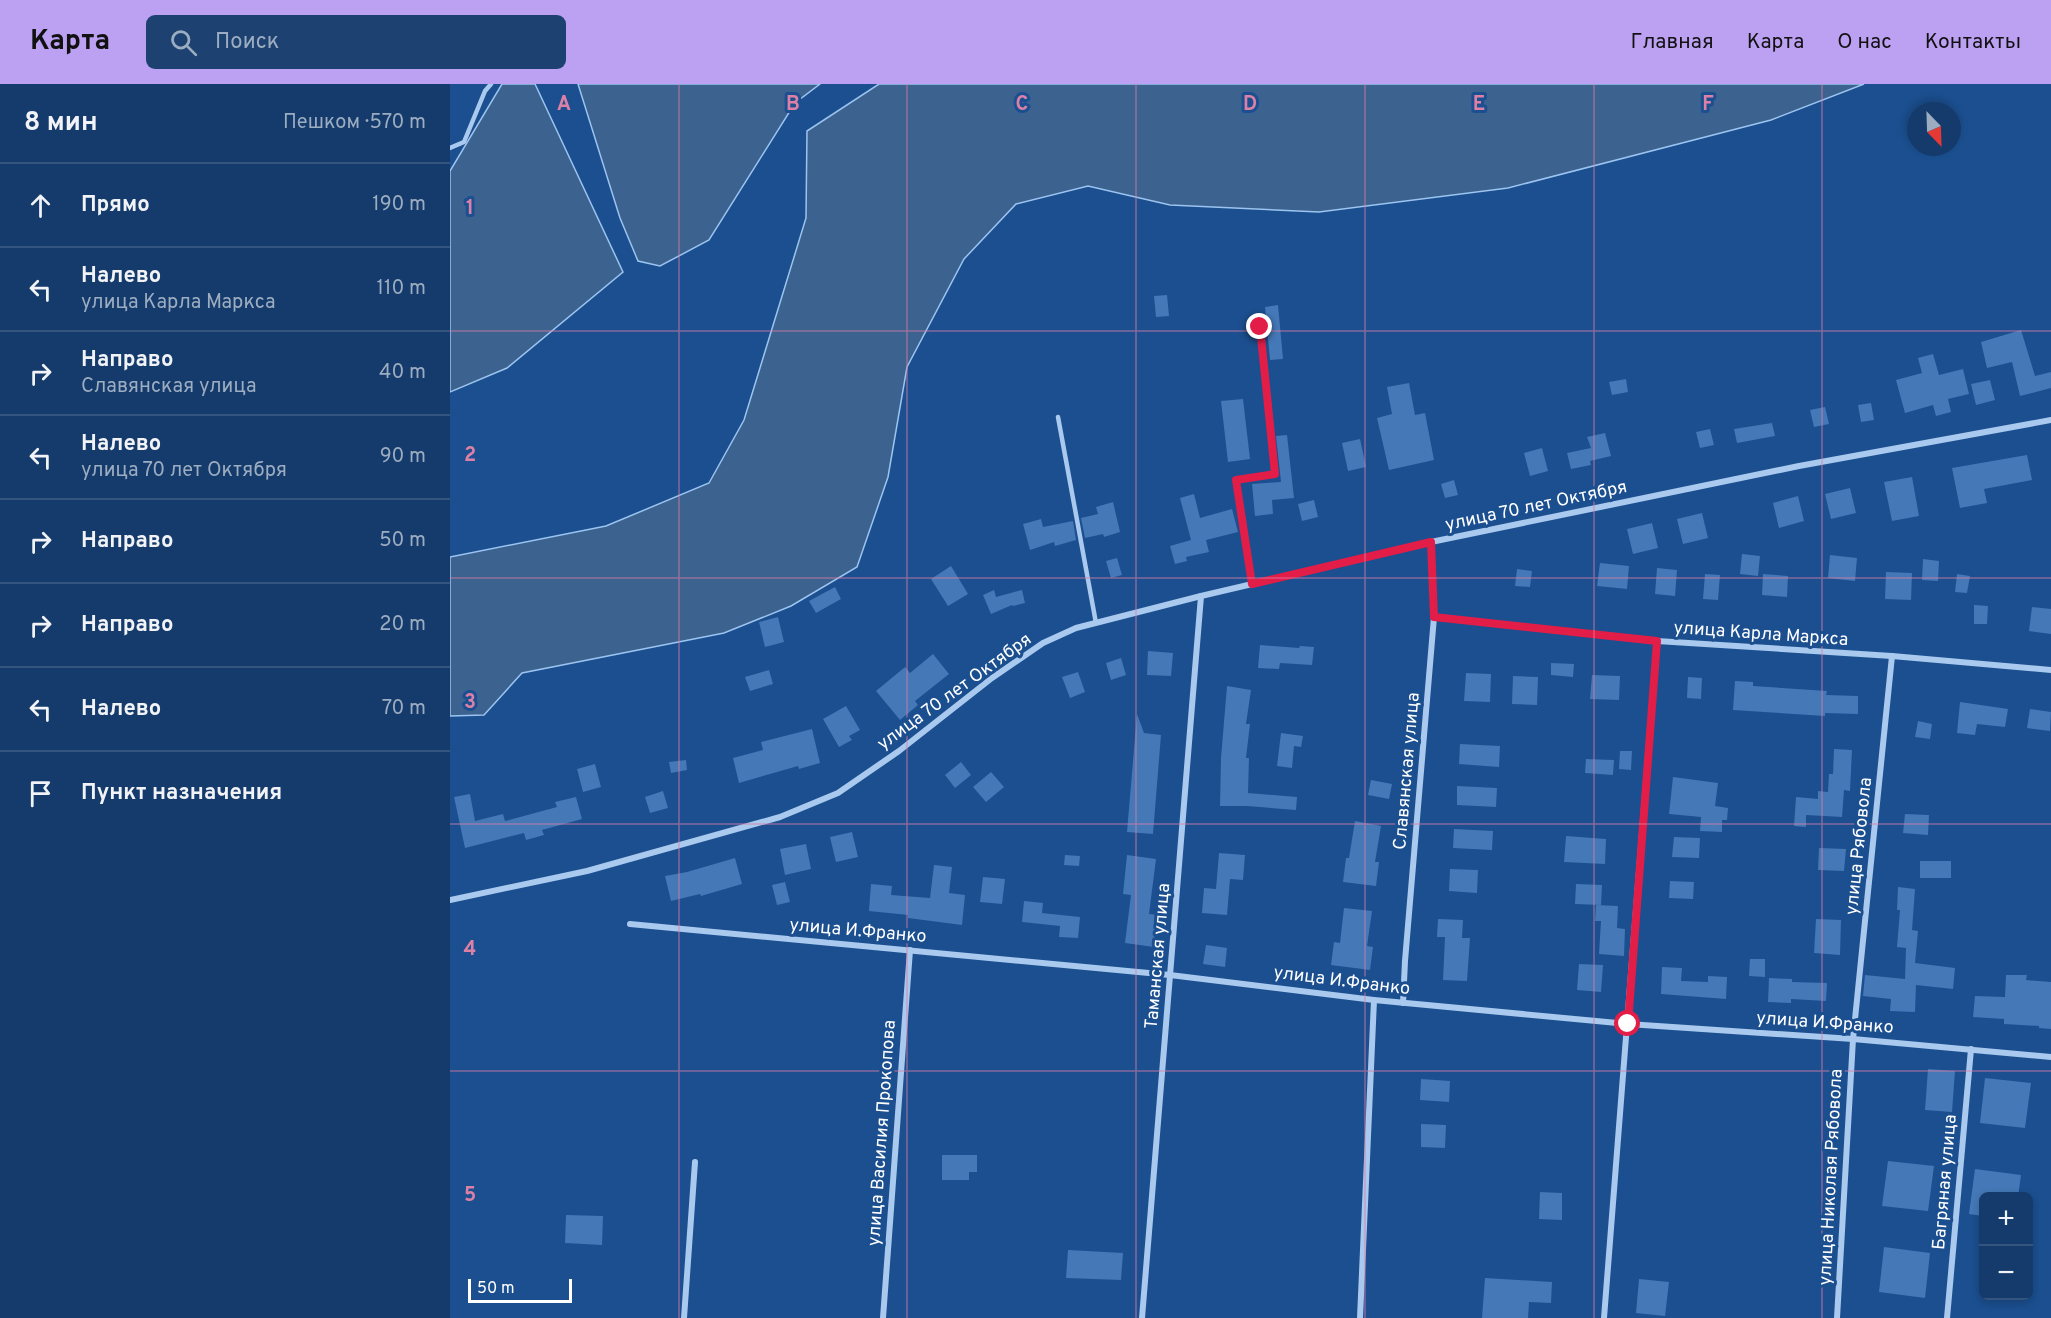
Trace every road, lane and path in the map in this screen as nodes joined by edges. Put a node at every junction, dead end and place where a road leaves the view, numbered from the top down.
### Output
1 (491, 84) edge
2 (450, 148) edge
3 (1260, 327) dead end
4 (1058, 417) dead end
5 (2051, 420) edge
6 (1431, 542) junction
7 (1252, 584) junction
8 (1201, 596) junction
9 (1434, 617) junction
10 (1096, 623) junction
11 (1657, 641) junction
12 (1892, 656) junction
13 (2051, 670) edge
14 (450, 900) edge
15 (630, 924) dead end
16 (910, 950) junction
17 (1170, 975) junction
18 (1374, 1000) junction
19 (1403, 1003) junction
20 (1628, 1024) junction
21 (1853, 1039) junction
22 (1971, 1049) junction
23 (2051, 1057) edge
24 (695, 1162) dead end
25 (684, 1318) edge
26 (883, 1318) edge
27 (1142, 1318) edge
28 (1360, 1318) edge
29 (1604, 1318) edge
30 (1836, 1318) edge
31 (1947, 1318) edge

1 - 2 lane
3 - 7 lane
4 - 10 lane
5 - 6 street, улица 70 лет Октября
6 - 7 street, улица 70 лет Октября
6 - 9 street, Славянская улица
7 - 8 street, улица 70 лет Октября
8 - 10 street, улица 70 лет Октября
8 - 17 street, Таманская улица
9 - 11 street, улица Карла Маркса
9 - 19 street, Славянская улица
10 - 14 street, улица 70 лет Октября
11 - 12 street, улица Карла Маркса
11 - 20 street
12 - 13 street, улица Карла Маркса
12 - 21 street, улица Рябовола
15 - 16 street, улица И.Франко
16 - 17 street, улица И.Франко
16 - 26 street, улица Василия Прокопова
17 - 18 street, улица И.Франко
17 - 27 street, Таманская улица
18 - 19 street, улица И.Франко
18 - 28 street
19 - 20 street, улица И.Франко
20 - 21 street, улица И.Франко
20 - 29 street
21 - 22 street, улица И.Франко
21 - 30 street, улица Николая Рябовола
22 - 23 street, улица И.Франко
22 - 31 street, Багряная улица
24 - 25 street

